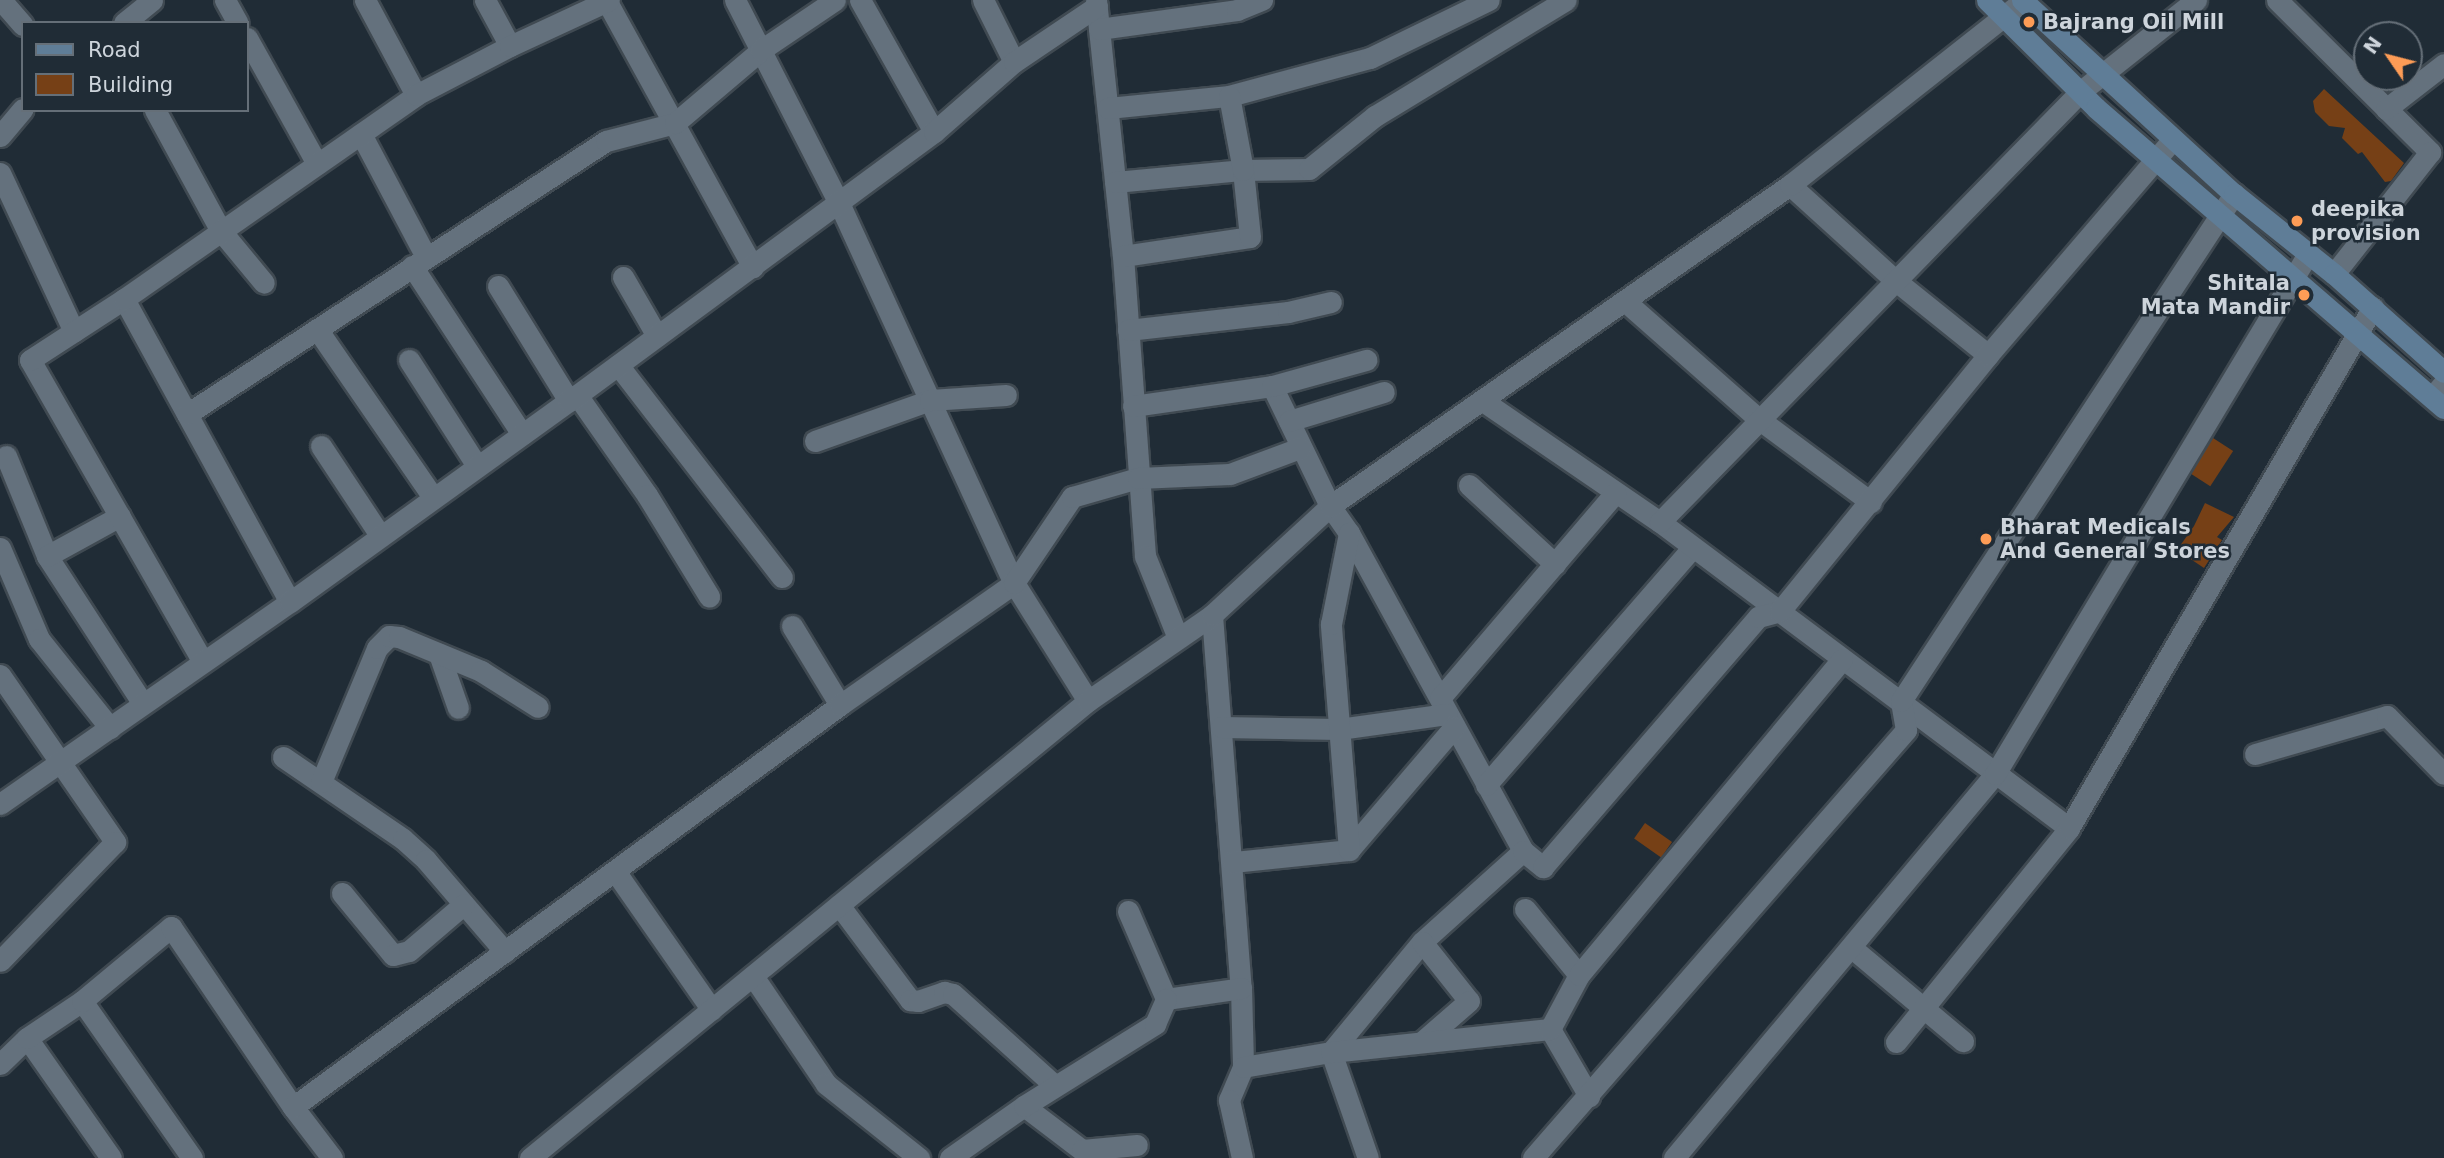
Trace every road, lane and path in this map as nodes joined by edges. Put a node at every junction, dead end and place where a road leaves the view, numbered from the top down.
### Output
1 (1, 0) edge
2 (225, 0) edge
3 (365, 0) edge
4 (485, 0) edge
5 (735, 0) edge
6 (835, 0) edge
7 (860, 0) edge
8 (983, 0) edge
9 (1262, 0) edge
10 (1489, 0) edge
11 (1566, 0) edge
12 (1987, 0) edge
13 (2023, 0) edge
14 (2196, 0) edge
15 (2277, 0) edge
16 (607, 1) edge
17 (145, 2) edge
18 (1096, 3) edge
19 (2003, 16) junction
20 (126, 21) edge
21 (237, 21) edge
22 (21, 23) edge
23 (1100, 29) junction
24 (248, 40) edge
25 (510, 46) junction
26 (761, 50) junction
27 (1014, 62) junction
28 (2444, 64) edge
29 (2101, 73) junction
30 (2080, 92) junction
31 (416, 95) junction
32 (1229, 96) junction
33 (1108, 108) junction
34 (2386, 109) junction
35 (21, 111) edge
36 (156, 112) edge
37 (675, 123) junction
38 (934, 132) junction
39 (361, 134) junction
40 (0, 136) edge
41 (2173, 139) junction
42 (2156, 159) junction
43 (317, 164) junction
44 (1243, 170) junction
45 (0, 173) edge
46 (1115, 182) junction
47 (1790, 185) junction
48 (2234, 194) junction
49 (839, 202) junction
50 (2220, 214) junction
51 (221, 231) junction
52 (2308, 254) junction
53 (1123, 256) junction
54 (419, 262) junction
55 (753, 267) junction
56 (2334, 274) junction
57 (623, 277) dead end
58 (2294, 277) junction
59 (1896, 281) junction
60 (264, 283) dead end
61 (498, 285) dead end
62 (124, 299) junction
63 (1331, 302) dead end
64 (1626, 302) junction
65 (2373, 307) junction
66 (317, 329) junction
67 (1128, 330) junction
68 (74, 332) junction
69 (2359, 332) junction
70 (657, 336) junction
71 (1988, 355) junction
72 (408, 360) dead end
73 (1366, 360) dead end
74 (618, 365) junction
75 (2444, 372) edge
76 (1272, 387) junction
77 (1384, 392) dead end
78 (1006, 395) dead end
79 (2440, 396) edge
80 (573, 398) junction
81 (930, 400) junction
82 (1483, 401) junction
83 (1133, 406) junction
84 (187, 414) junction
85 (1760, 420) junction
86 (1289, 421) junction
87 (522, 434) junction
88 (815, 441) dead end
89 (321, 446) dead end
90 (1300, 448) junction
91 (6, 456) dead end
92 (477, 466) junction
93 (1138, 478) junction
94 (1469, 485) dead end
95 (1615, 493) junction
96 (433, 497) junction
97 (1871, 502) junction
98 (1330, 506) junction
99 (120, 516) junction
100 (1660, 522) junction
101 (1349, 533) junction
102 (380, 535) junction
103 (0, 548) edge
104 (1692, 548) junction
105 (47, 556) junction
106 (1555, 564) junction
107 (782, 577) dead end
108 (1014, 583) junction
109 (709, 596) dead end
110 (290, 602) junction
111 (1780, 611) junction
112 (1213, 614) junction
113 (792, 626) dead end
114 (1178, 638) junction
115 (439, 654) junction
116 (1842, 659) junction
117 (203, 662) junction
118 (0, 675) edge
119 (1087, 701) junction
120 (1901, 701) junction
121 (143, 704) junction
122 (840, 705) junction
123 (538, 707) dead end
124 (458, 708) dead end
125 (1447, 713) junction
126 (1221, 727) junction
127 (110, 728) junction
128 (1339, 729) junction
129 (2255, 754) dead end
130 (283, 757) dead end
131 (60, 763) junction
132 (1995, 774) junction
133 (2444, 774) edge
134 (321, 782) junction
135 (1486, 785) junction
136 (0, 804) edge
137 (2070, 828) junction
138 (1349, 850) junction
139 (1523, 851) junction
140 (1233, 862) junction
141 (615, 871) junction
142 (342, 893) dead end
143 (464, 904) junction
144 (839, 905) junction
145 (1525, 909) dead end
146 (1128, 911) dead end
147 (1422, 942) junction
148 (1853, 948) junction
149 (505, 952) junction
150 (0, 961) edge
151 (1579, 975) junction
152 (753, 976) junction
153 (1241, 988) junction
154 (1166, 999) junction
155 (82, 1001) junction
156 (1923, 1007) junction
157 (712, 1010) junction
158 (1550, 1029) junction
159 (27, 1038) junction
160 (1423, 1041) junction
161 (1963, 1041) dead end
162 (1896, 1042) dead end
163 (1331, 1052) junction
164 (0, 1064) edge
165 (1243, 1067) junction
166 (1055, 1086) junction
167 (1589, 1096) junction
168 (1024, 1106) junction
169 (293, 1107) junction
170 (1137, 1145) dead end
171 (111, 1158) edge
172 (192, 1158) edge
173 (332, 1158) edge
174 (530, 1158) edge
175 (919, 1158) edge
176 (950, 1158) edge
177 (1242, 1158) edge
178 (1368, 1158) edge
179 (1533, 1158) edge
180 (1674, 1158) edge

1 - 22 street
2 - 21 street
3 - 31 street
4 - 25 street
5 - 26 street
6 - 26 street
7 - 38 street
8 - 27 street
9 - 23 street
10 - 32 street
11 - 44 street
12 - 19 street
13 - 19 street
13 - 29 street
14 - 29 street
15 - 34 street
16 - 25 street
16 - 37 street
17 - 20 street
18 - 23 street
18 - 27 street
19 - 30 street
19 - 47 street
23 - 33 street
24 - 43 street
25 - 31 street
26 - 37 street
26 - 49 street
27 - 38 street
28 - 34 street
29 - 30 street
29 - 41 street
30 - 42 street
30 - 59 street
31 - 39 street
32 - 33 street
32 - 44 street
33 - 46 street
34 - 56 street
35 - 40 street
36 - 51 street
37 - 54 street
37 - 55 street
38 - 49 street
39 - 43 street
39 - 54 street
41 - 42 street
41 - 48 street
42 - 50 street
42 - 71 street
43 - 51 street
44 - 46 street
44 - 53 street
45 - 68 street
46 - 53 street
47 - 59 street
47 - 64 street
48 - 50 street
48 - 52 street
49 - 55 street
49 - 81 street
50 - 58 street
50 - 120 street
51 - 60 street
51 - 62 street
52 - 56 street
52 - 58 street
53 - 67 street
54 - 66 street
54 - 87 street
55 - 70 street
56 - 65 street
57 - 70 street
58 - 69 street
58 - 132 street
59 - 71 street
59 - 85 street
61 - 80 street
62 - 68 street
62 - 84 street
63 - 67 street
64 - 82 street
64 - 85 street
65 - 69 street
65 - 75 street
66 - 84 street
66 - 96 street
67 - 83 street
68 - 99 street
69 - 79 street
69 - 137 street
70 - 74 street
71 - 97 street
72 - 92 street
73 - 76 street
74 - 80 street
74 - 107 street
76 - 83 street
76 - 86 street
77 - 86 street
78 - 81 street
80 - 87 street
80 - 109 street
81 - 88 street
81 - 108 street
82 - 95 street
82 - 98 street
83 - 93 street
84 - 110 street
85 - 97 street
85 - 100 street
86 - 90 street
87 - 92 street
89 - 102 street
90 - 93 street
90 - 98 street
91 - 105 street
92 - 96 street
93 - 108 street
93 - 114 street
94 - 106 street
95 - 100 street
95 - 106 street
96 - 102 street
97 - 111 street
98 - 101 street
98 - 112 street
99 - 105 street
99 - 117 street
100 - 104 street
101 - 125 street
101 - 128 street
102 - 110 street
103 - 127 street
104 - 111 street
104 - 135 street
105 - 121 street
106 - 125 street
108 - 119 street
108 - 122 street
110 - 117 street
111 - 116 street
111 - 139 street
112 - 114 street
112 - 126 street
113 - 122 street
114 - 119 street
115 - 123 street
115 - 124 street
115 - 134 street
116 - 120 street
116 - 151 street
117 - 121 street
118 - 131 street
119 - 144 street
120 - 132 street
120 - 167 street
121 - 127 street
122 - 141 street
125 - 128 street
125 - 135 street
125 - 138 street
126 - 128 street
126 - 140 street
127 - 131 street
128 - 138 street
129 - 133 street
130 - 134 street
131 - 136 street
131 - 150 street
132 - 137 street
132 - 148 street
134 - 143 street
135 - 139 street
137 - 156 street
138 - 140 street
139 - 147 street
140 - 153 street
141 - 149 street
141 - 157 street
142 - 143 street
143 - 149 street
144 - 152 street
144 - 166 street
145 - 151 street
146 - 154 street
147 - 160 street
147 - 163 street
148 - 156 street
148 - 180 street
149 - 169 street
151 - 158 street
152 - 157 street
152 - 175 street
153 - 154 street
153 - 165 street
154 - 166 street
155 - 159 street
155 - 169 street
155 - 172 street
156 - 161 street
156 - 162 street
157 - 174 street
158 - 160 street
158 - 167 street
159 - 164 street
159 - 171 street
160 - 163 street
163 - 165 street
163 - 178 street
165 - 177 street
166 - 168 street
167 - 179 street
168 - 170 street
168 - 176 street
169 - 173 street

